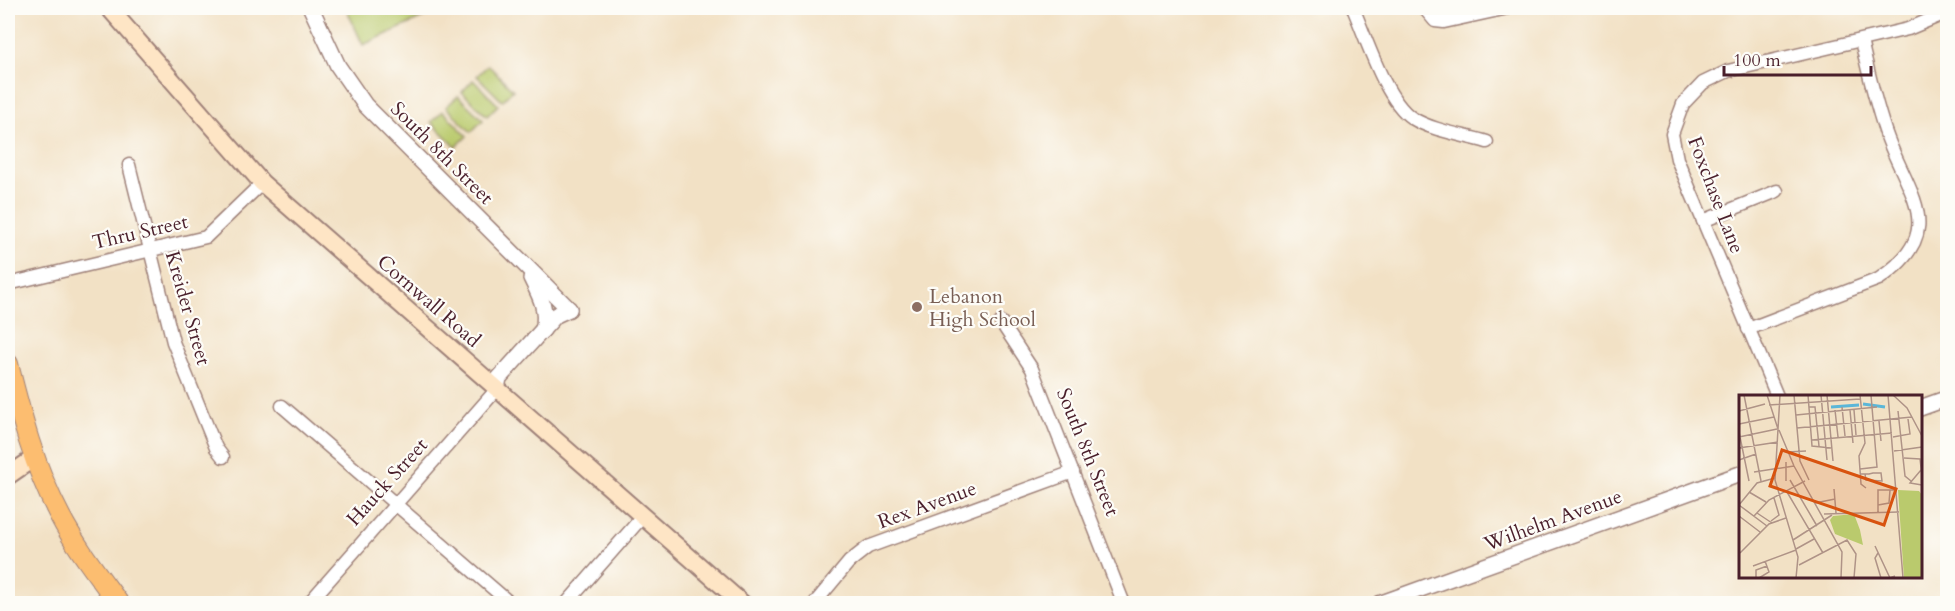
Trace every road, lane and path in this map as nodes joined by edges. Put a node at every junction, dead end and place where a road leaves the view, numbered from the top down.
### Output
1 (109, 8) edge
2 (311, 8) edge
3 (1353, 8) edge
4 (1424, 8) edge
5 (1508, 8) edge
6 (1493, 9) edge
7 (1947, 12) edge
8 (1861, 41) junction
9 (1487, 142) dead end
10 (129, 165) dead end
11 (262, 183) junction
12 (1777, 191) dead end
13 (1703, 220) junction
14 (150, 250) junction
15 (524, 265) junction
16 (8, 284) edge
17 (568, 309) junction
18 (1001, 322) dead end
19 (1748, 329) junction
20 (543, 330) junction
21 (8, 363) edge
22 (497, 389) junction
23 (1777, 395) edge
24 (1947, 398) edge
25 (282, 406) dead end
26 (1922, 407) edge
27 (223, 457) dead end
28 (34, 458) junction
29 (1072, 472) junction
30 (1739, 474) edge
31 (8, 476) edge
32 (396, 504) junction
33 (643, 516) junction
34 (119, 603) edge
35 (308, 603) edge
36 (511, 603) edge
37 (566, 603) edge
38 (743, 603) edge
39 (814, 603) edge
40 (1124, 603) edge
41 (1380, 603) edge

1 - 11 main road, Cornwall Road
2 - 15 street, South 8th Street
3 - 9 street
4 - 6 street
5 - 6 street
7 - 8 street, Foxchase Lane
8 - 13 street, Foxchase Lane
8 - 19 street
10 - 14 street, Kreider Street
11 - 14 street, Thru Street
11 - 22 main road, Cornwall Road
12 - 13 street
13 - 19 street, Foxchase Lane
14 - 16 street, Thru Street
14 - 27 street, Kreider Street
15 - 17 street, South 8th Street
15 - 20 street
17 - 20 street, Hauck Street
17 - 22 street, Hauck Street
18 - 29 street, South 8th Street
19 - 23 street, Foxchase Lane
20 - 22 street, Hauck Street
21 - 28 highway
22 - 32 street, Hauck Street
22 - 33 main road, Cornwall Road
24 - 26 street
25 - 32 street
28 - 31 main road
28 - 34 highway
29 - 39 street, Rex Avenue
29 - 40 street, South 8th Street
30 - 41 street, Wilhelm Avenue
32 - 35 street, Hauck Street
32 - 36 street
33 - 37 street
33 - 38 main road, Cornwall Road

